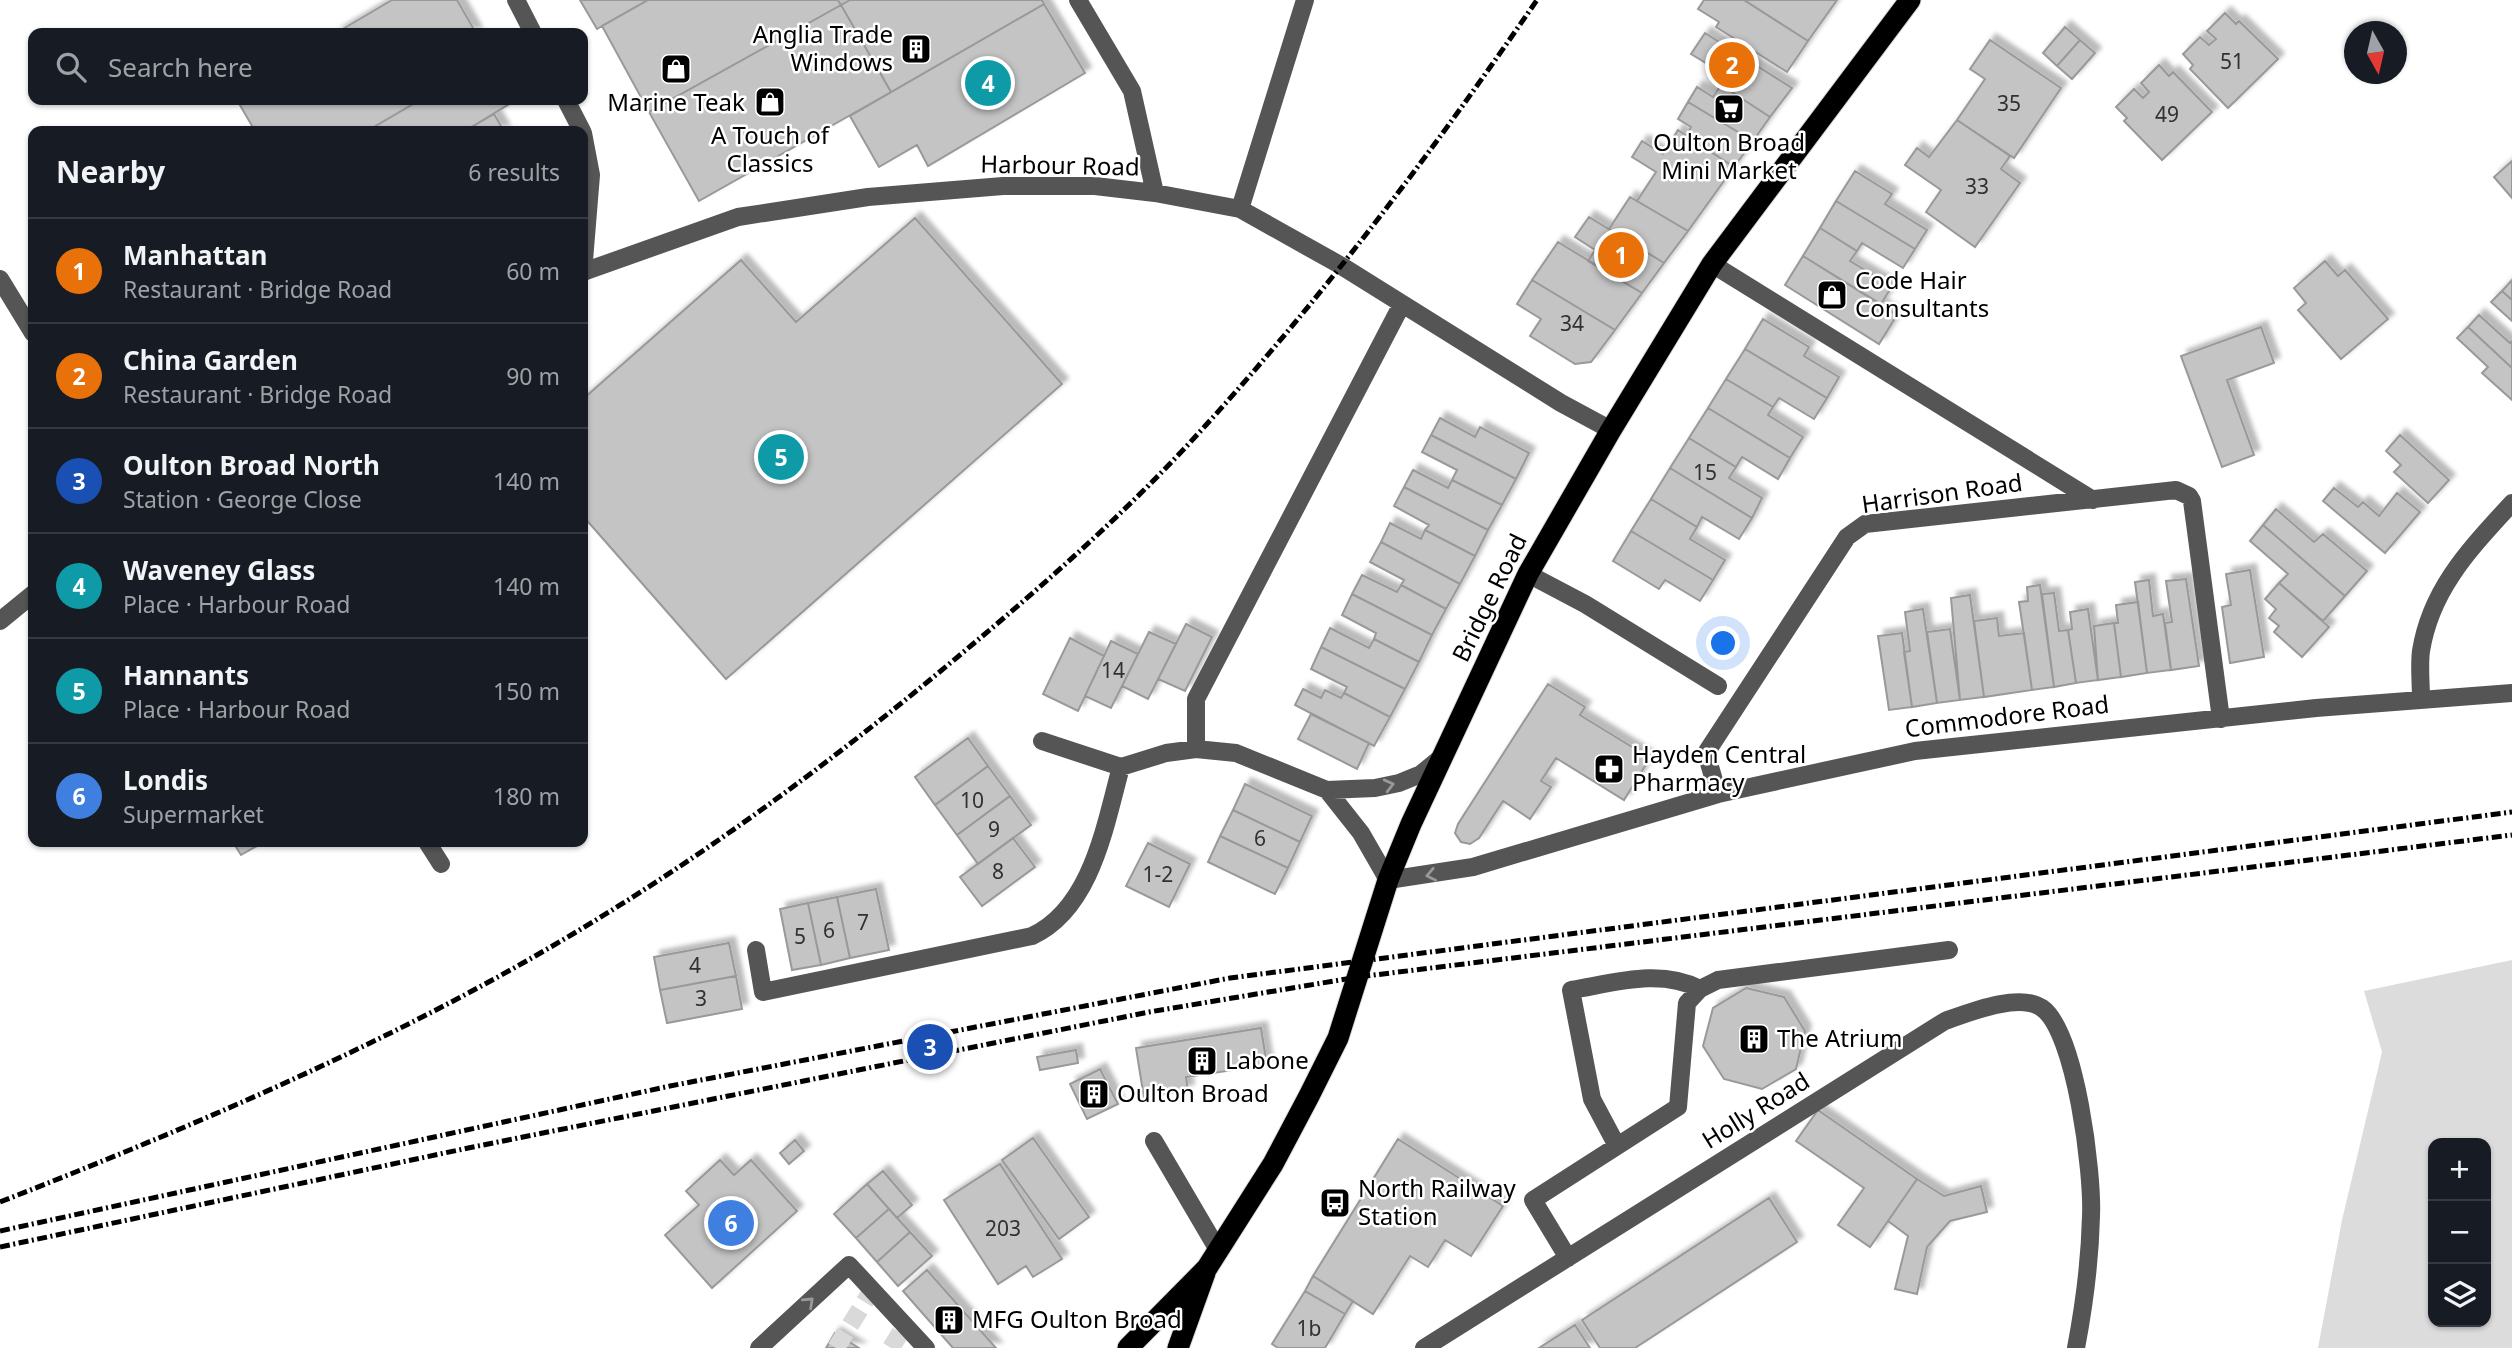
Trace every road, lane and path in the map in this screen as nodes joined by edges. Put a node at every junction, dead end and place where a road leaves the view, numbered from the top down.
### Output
1 (516, 0) edge
2 (1078, 0) edge
3 (1305, 0) edge
4 (1910, 0) edge
5 (530, 28) edge
6 (568, 105) edge
7 (579, 126) edge
8 (588, 161) edge
9 (1155, 193) junction
10 (1240, 209) junction
11 (588, 212) edge
12 (1712, 264) junction
13 (588, 271) edge
14 (0, 279) edge
15 (1402, 303) junction
16 (28, 325) edge
17 (1611, 430) junction
18 (2093, 500) junction
19 (2512, 503) edge
20 (1528, 574) junction
21 (28, 598) edge
22 (0, 621) edge
23 (1718, 686) dead end
24 (2512, 693) edge
25 (2421, 699) junction
26 (2221, 719) junction
27 (1042, 741) dead end
28 (1196, 749) junction
29 (1443, 756) junction
30 (1121, 766) junction
31 (1327, 790) junction
32 (1718, 794) junction
33 (430, 847) edge
34 (441, 864) dead end
35 (1388, 880) junction
36 (756, 950) dead end
37 (1949, 950) dead end
38 (1700, 989) junction
39 (1154, 1140) dead end
40 (1617, 1146) junction
41 (1568, 1258) junction
42 (1212, 1259) junction
43 (759, 1348) edge
44 (926, 1348) edge
45 (1128, 1348) edge
46 (1178, 1348) edge
47 (1424, 1348) edge
48 (2076, 1348) edge

1 - 5 street
2 - 9 street
3 - 10 street
4 - 12 highway, Bridge Road
6 - 7 street
8 - 11 street
9 - 10 street, Harbour Road
9 - 13 street, Harbour Road
10 - 15 street, Harbour Road
12 - 17 highway, Bridge Road
12 - 18 street, Harrison Road
14 - 16 street
15 - 17 street, Harbour Road
15 - 28 street
17 - 20 highway, Bridge Road
18 - 26 street, Harrison Road
18 - 32 street, Harrison Road
19 - 25 street
20 - 23 street
20 - 29 highway, Bridge Road
21 - 22 street
24 - 25 street, Commodore Road
25 - 26 street, Commodore Road
26 - 32 street, Commodore Road
27 - 30 street
28 - 30 street
28 - 31 street
31 -> 29 street
29 - 35 highway, Bridge Road
30 - 36 street
31 - 35 street
32 -> 35 street, Commodore Road
33 - 34 street
35 - 42 highway, Bridge Road
37 - 38 street
38 - 40 street
38 - 40 street
39 - 42 street
40 - 41 street
41 - 47 street, Holly Road
41 - 48 street, Holly Road
42 - 45 highway, Bridge Road
42 - 46 highway, Bridge Road
43 -> 44 street

